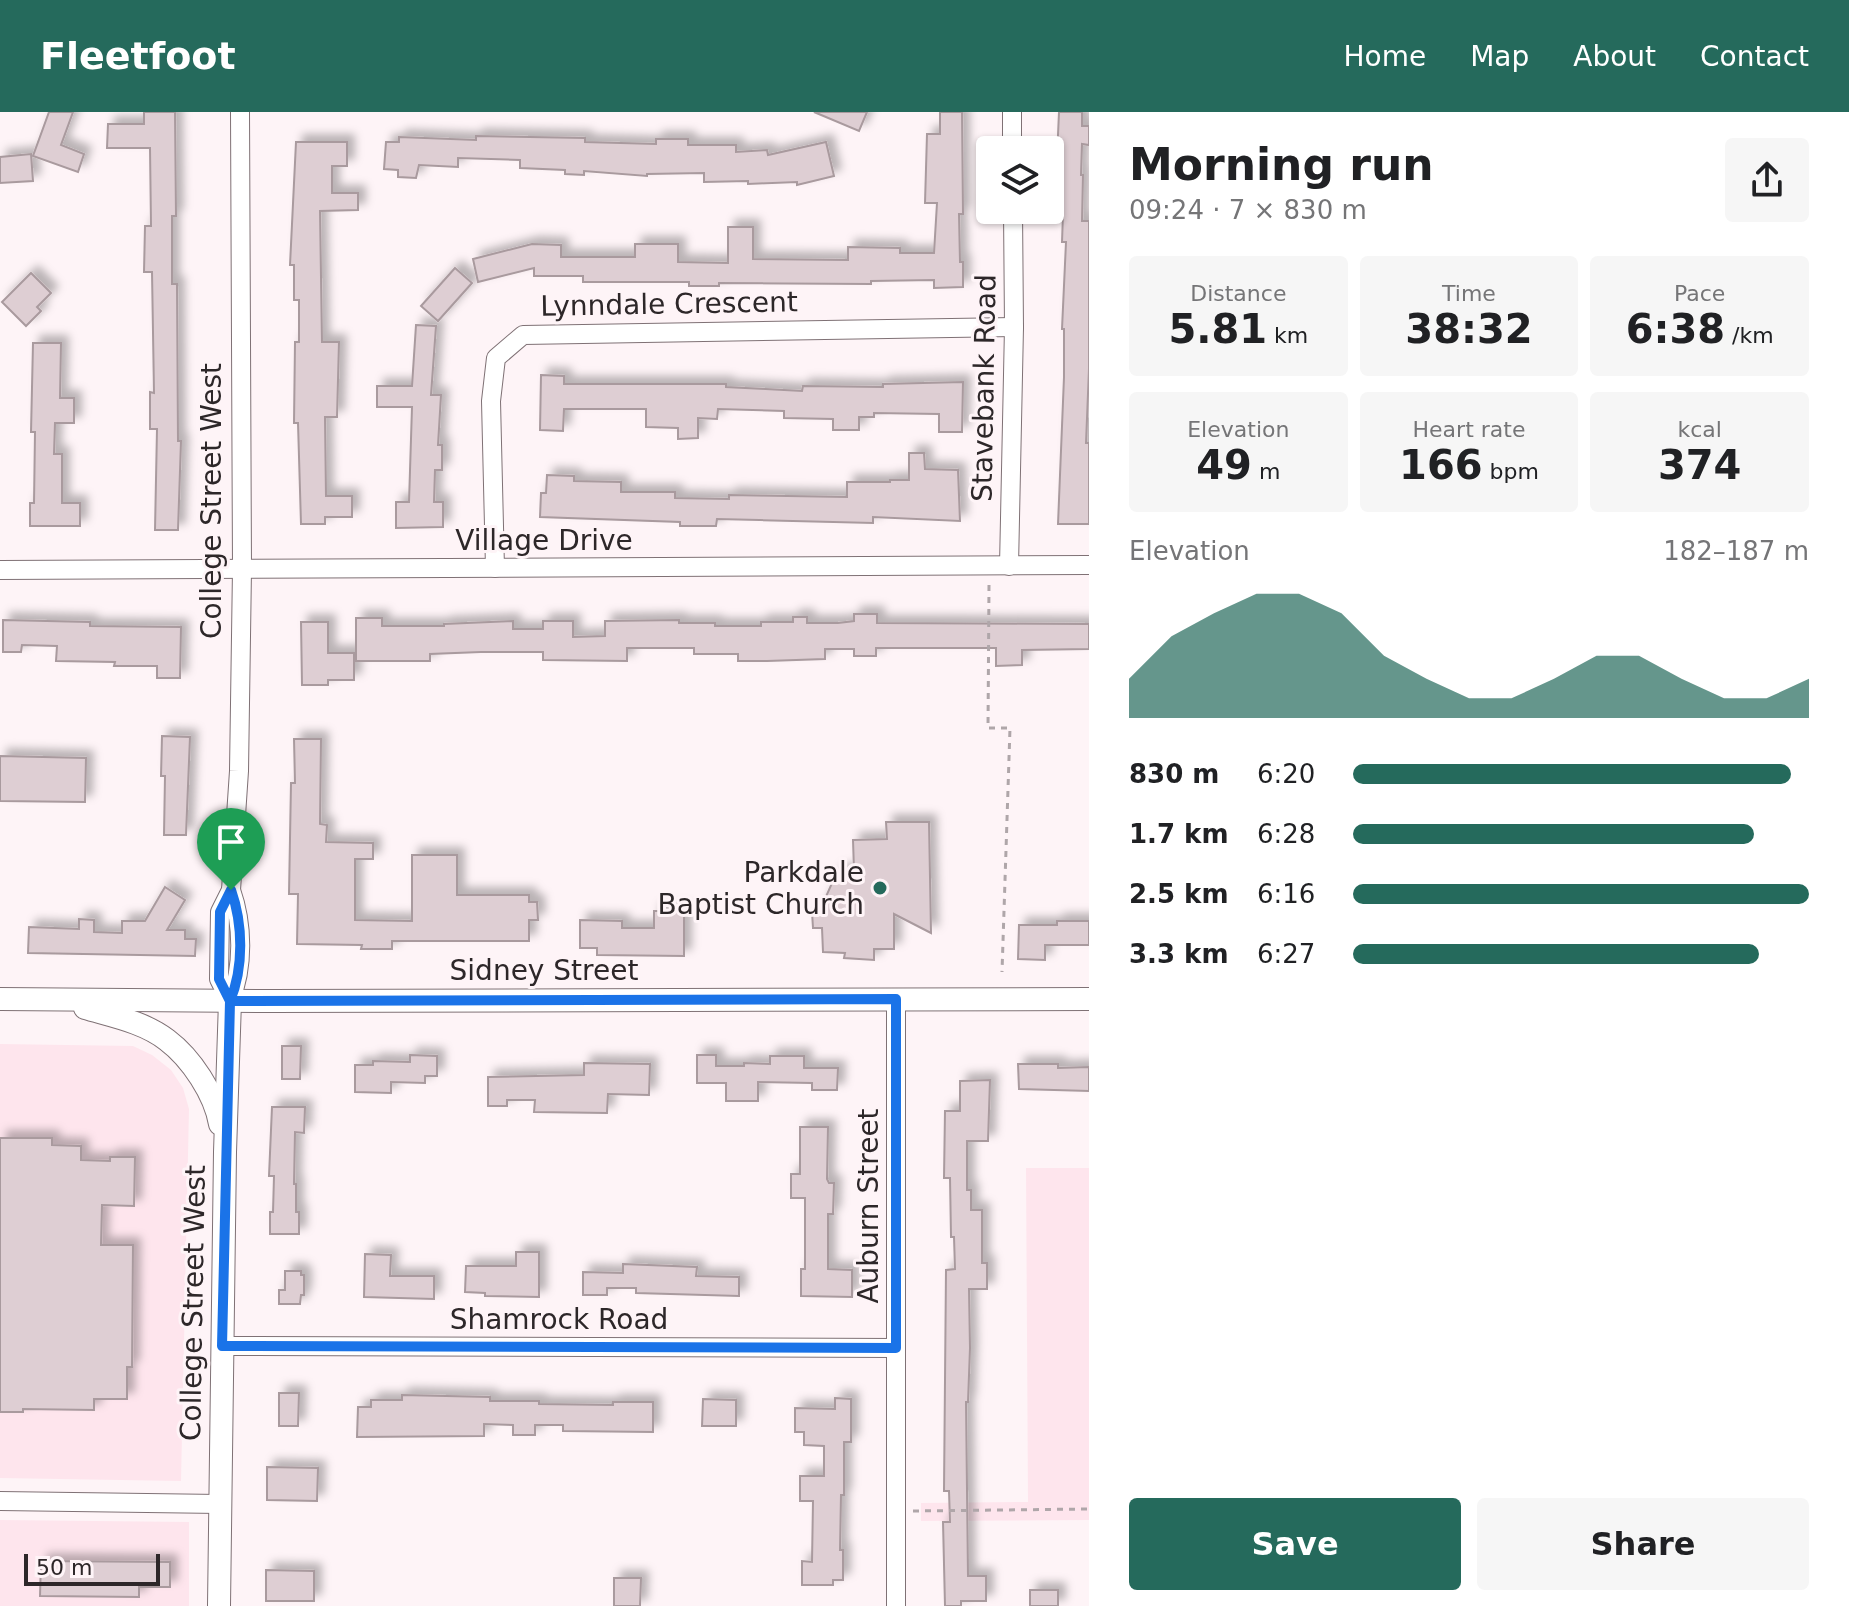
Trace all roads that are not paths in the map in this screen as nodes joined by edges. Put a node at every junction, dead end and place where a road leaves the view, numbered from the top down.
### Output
1 (240, 112) edge
2 (1012, 112) edge
3 (1012, 136) edge
4 (1013, 224) edge
5 (1014, 327) junction
6 (1089, 565) edge
7 (1009, 566) junction
8 (495, 568) junction
9 (242, 569) junction
10 (0, 570) edge
11 (0, 999) edge
12 (896, 999) junction
13 (1089, 999) edge
14 (54, 1000) junction
15 (230, 1001) junction
16 (225, 1152) junction
17 (222, 1346) junction
18 (896, 1348) junction
19 (0, 1501) edge
20 (220, 1504) junction
21 (219, 1606) edge
22 (896, 1606) edge

1 - 9 street, College Street West
2 - 3 street
4 - 5 street, Stavebank Road
5 - 7 street, Stavebank Road
5 - 8 street, Lynndale Crescent
6 - 7 street, Village Drive
7 - 8 street, Village Drive
8 - 9 street, Village Drive
9 - 10 street, Village Drive
9 - 15 street, College Street West
11 - 14 main road, Sidney Street
12 - 13 main road, Sidney Street
12 - 15 main road, Sidney Street
12 - 18 street, Auburn Street
14 - 15 main road, Sidney Street
14 - 16 main road
15 - 16 main road, College Street West
16 - 17 main road, College Street West
17 - 18 street, Shamrock Road
17 - 20 main road, College Street West
18 - 22 street, Auburn Street
19 - 20 street
20 - 21 main road, College Street West

